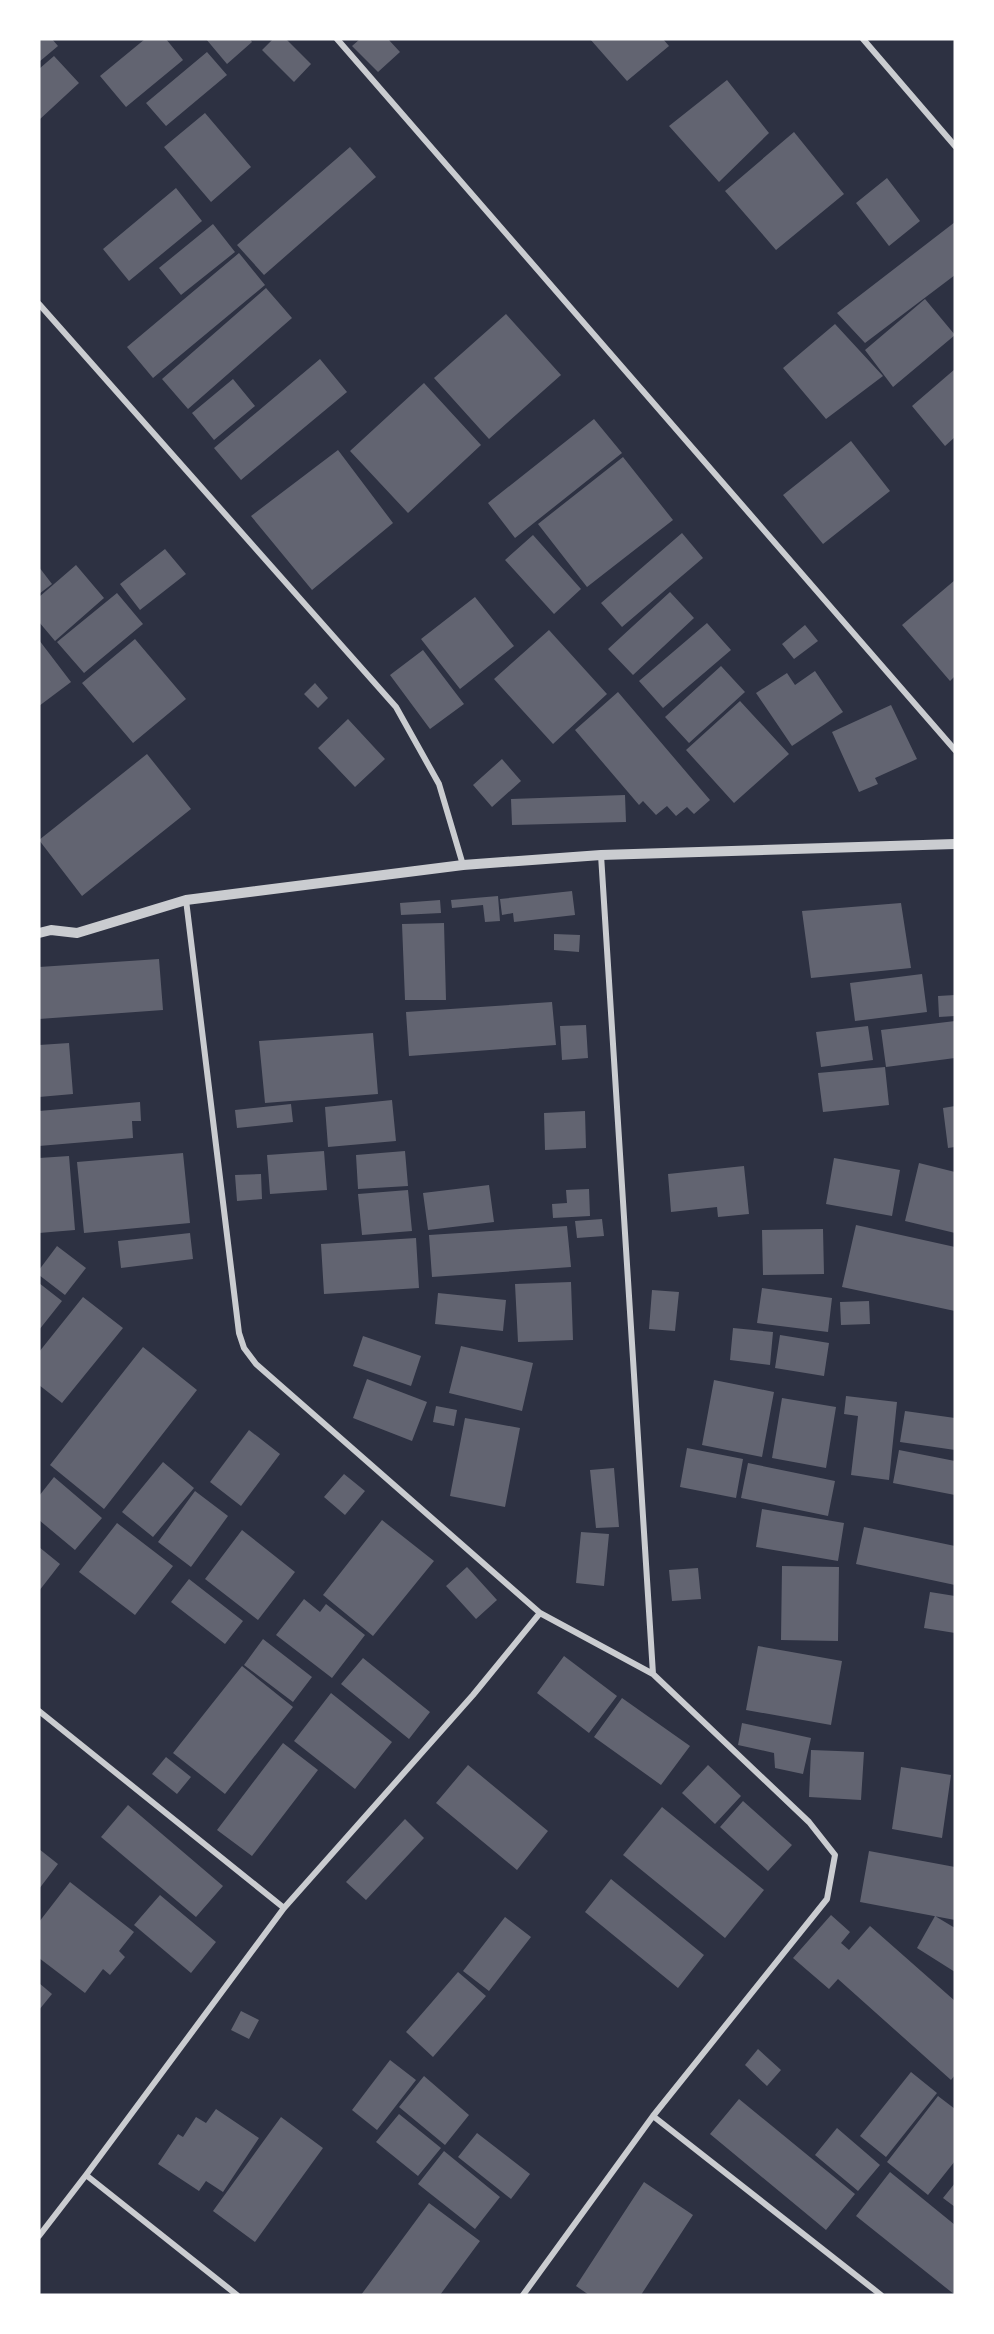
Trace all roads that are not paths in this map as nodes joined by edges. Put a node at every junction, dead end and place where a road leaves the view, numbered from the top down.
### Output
1 (338, 39) edge
2 (863, 39) edge
3 (954, 143) edge
4 (39, 303) edge
5 (955, 750) edge
6 (955, 843) edge
7 (601, 855) junction
8 (463, 865) junction
9 (186, 900) junction
10 (39, 933) edge
11 (540, 1613) junction
12 (653, 1674) junction
13 (39, 1712) edge
14 (284, 1908) junction
15 (653, 2115) junction
16 (86, 2175) junction
17 (39, 2236) edge
18 (237, 2295) edge
19 (523, 2295) edge
20 (881, 2295) edge

1 - 5 street
2 - 3 street
4 - 8 street
6 - 7 street
7 - 8 street
7 - 12 street
8 - 9 street
9 - 10 street
9 - 11 street
11 - 12 street
11 - 14 street
12 - 15 street
13 - 14 street
14 - 16 street
15 - 19 street
15 - 20 street
16 - 17 street
16 - 18 street

